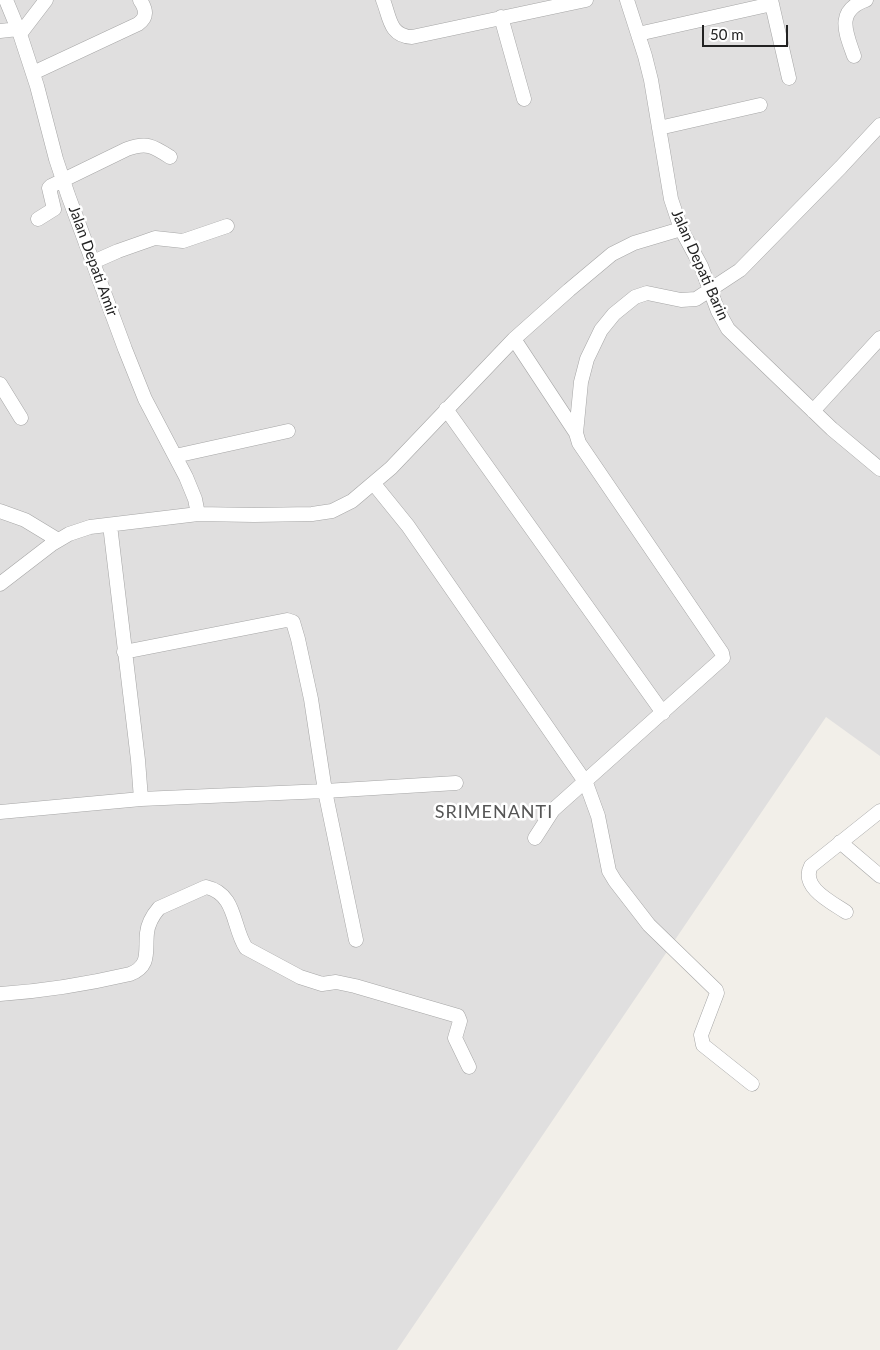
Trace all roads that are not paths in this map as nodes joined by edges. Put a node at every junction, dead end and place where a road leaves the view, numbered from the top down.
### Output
1 (6, 0) edge
2 (46, 0) edge
3 (140, 0) edge
4 (383, 0) edge
5 (586, 0) edge
6 (627, 0) edge
7 (866, 0) edge
8 (772, 2) edge
9 (501, 17) junction
10 (0, 31) edge
11 (19, 31) junction
12 (638, 34) junction
13 (854, 56) dead end
14 (33, 73) junction
15 (789, 78) dead end
16 (524, 99) dead end
17 (760, 105) dead end
18 (659, 128) junction
19 (879, 128) edge
20 (170, 158) dead end
21 (63, 180) junction
22 (38, 219) dead end
23 (227, 226) dead end
24 (681, 229) junction
25 (93, 262) junction
26 (710, 289) junction
27 (880, 338) edge
28 (514, 339) junction
29 (0, 384) edge
30 (446, 409) junction
31 (813, 411) junction
32 (21, 418) dead end
33 (288, 431) dead end
34 (576, 433) junction
35 (175, 456) junction
36 (880, 469) edge
37 (374, 484) junction
38 (0, 511) edge
39 (198, 514) junction
40 (110, 525) junction
41 (58, 540) junction
42 (0, 584) edge
43 (124, 652) junction
44 (663, 713) junction
45 (456, 783) dead end
46 (586, 783) junction
47 (324, 792) junction
48 (141, 799) junction
49 (880, 810) edge
50 (0, 812) edge
51 (535, 838) dead end
52 (840, 842) junction
53 (880, 876) edge
54 (846, 912) dead end
55 (356, 940) dead end
56 (0, 994) edge
57 (469, 1068) dead end
58 (752, 1084) dead end

1 - 11 street, Jalan Depati Amir
2 - 11 street
3 - 14 street
4 - 9 street
5 - 9 street
6 - 12 street, Jalan Depati Barin
7 - 13 street
8 - 12 street
8 - 15 street
9 - 16 street
10 - 11 street
11 - 14 street, Jalan Depati Amir
12 - 18 street, Jalan Depati Barin
14 - 21 street, Jalan Depati Amir
17 - 18 street
18 - 24 street, Jalan Depati Barin
19 - 26 street
20 - 21 street
21 - 22 street
21 - 25 street, Jalan Depati Amir
23 - 25 street
24 - 26 street, Jalan Depati Barin
24 - 28 street
25 - 35 street, Jalan Depati Amir
26 - 31 street, Jalan Depati Barin
26 - 34 street
27 - 31 street
28 - 30 street
28 - 34 street
29 - 32 street
30 - 37 street
30 - 44 street
31 - 36 street, Jalan Depati Barin
33 - 35 street
34 - 44 street
35 - 39 street, Jalan Depati Amir
37 - 39 street
37 - 46 street
38 - 41 street
39 - 40 street
40 - 41 street
40 - 43 street
41 - 42 street
43 - 47 street
43 - 48 street
44 - 46 street
45 - 47 street
46 - 51 street
46 - 58 street
47 - 48 street
47 - 55 street
48 - 50 street
49 - 52 street
52 - 53 street
52 - 54 street
56 - 57 street

